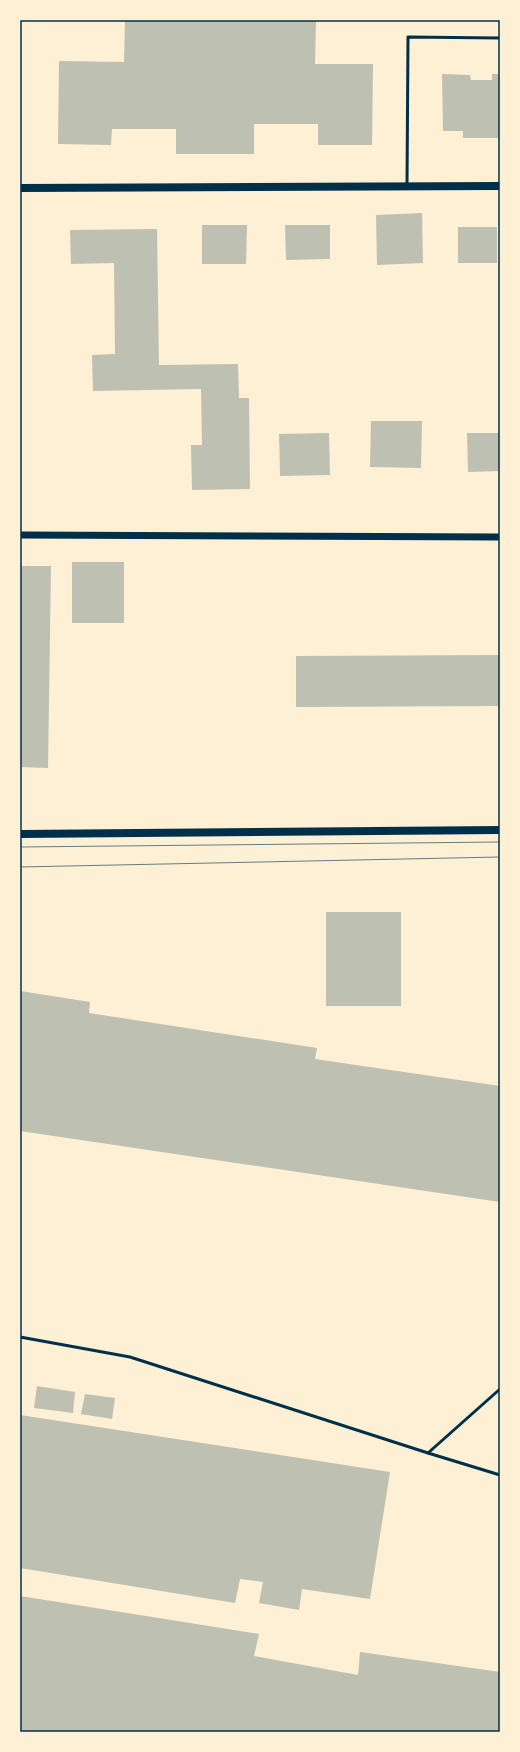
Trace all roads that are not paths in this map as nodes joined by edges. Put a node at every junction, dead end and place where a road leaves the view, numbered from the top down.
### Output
1 (500, 38) edge
2 (500, 186) edge
3 (407, 187) junction
4 (20, 188) edge
5 (20, 535) edge
6 (500, 537) edge
7 (500, 830) edge
8 (20, 834) edge
9 (20, 1337) edge
10 (500, 1389) edge
11 (428, 1453) junction
12 (500, 1475) edge

1 - 3 lane
2 - 3 main road
3 - 4 main road
5 - 6 street
7 - 8 main road
9 - 11 lane
10 - 11 lane
11 - 12 lane

